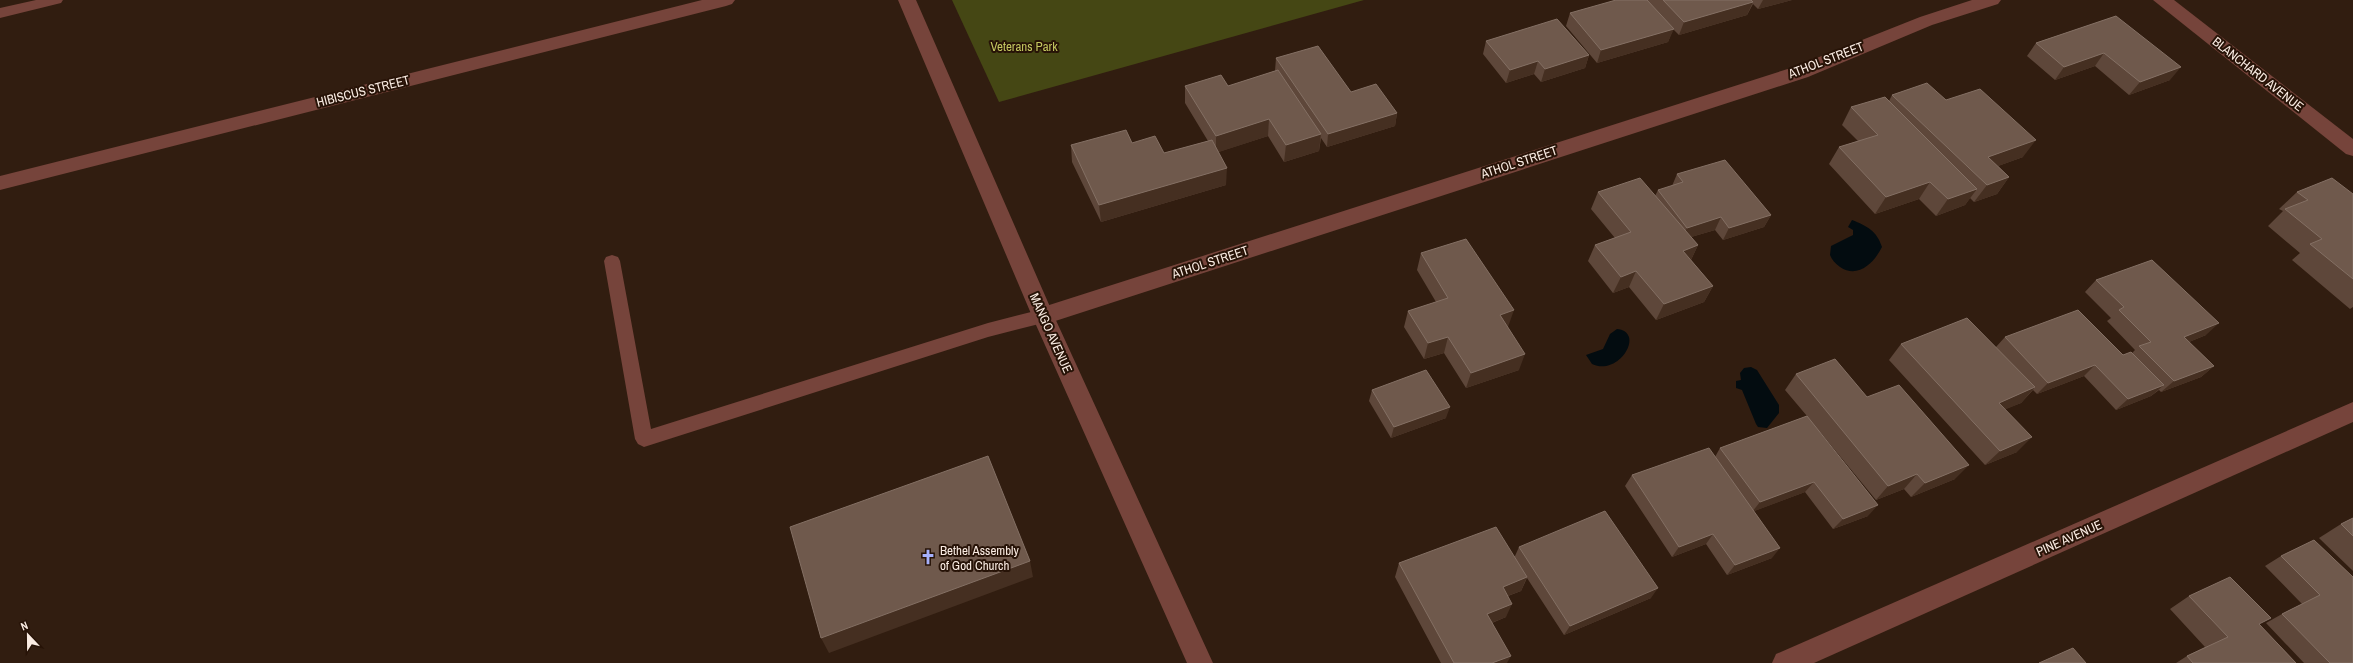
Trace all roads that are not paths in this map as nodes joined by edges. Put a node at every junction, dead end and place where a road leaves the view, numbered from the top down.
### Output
1 (56, 0) edge
2 (726, 0) edge
3 (907, 0) edge
4 (1992, 0) edge
5 (2162, 0) edge
6 (0, 13) edge
7 (2353, 149) edge
8 (0, 183) edge
9 (612, 261) dead end
10 (1043, 316) junction
11 (2353, 412) edge
12 (1200, 663) edge
13 (1785, 663) edge

1 - 6 lane
2 - 8 street, HIBISCUS STREET
3 - 10 street, MANGO AVENUE
4 - 10 street, ATHOL STREET
5 - 7 street, BLANCHARD AVENUE
9 - 10 lane
10 - 12 street, MANGO AVENUE
11 - 13 street, PINE AVENUE

